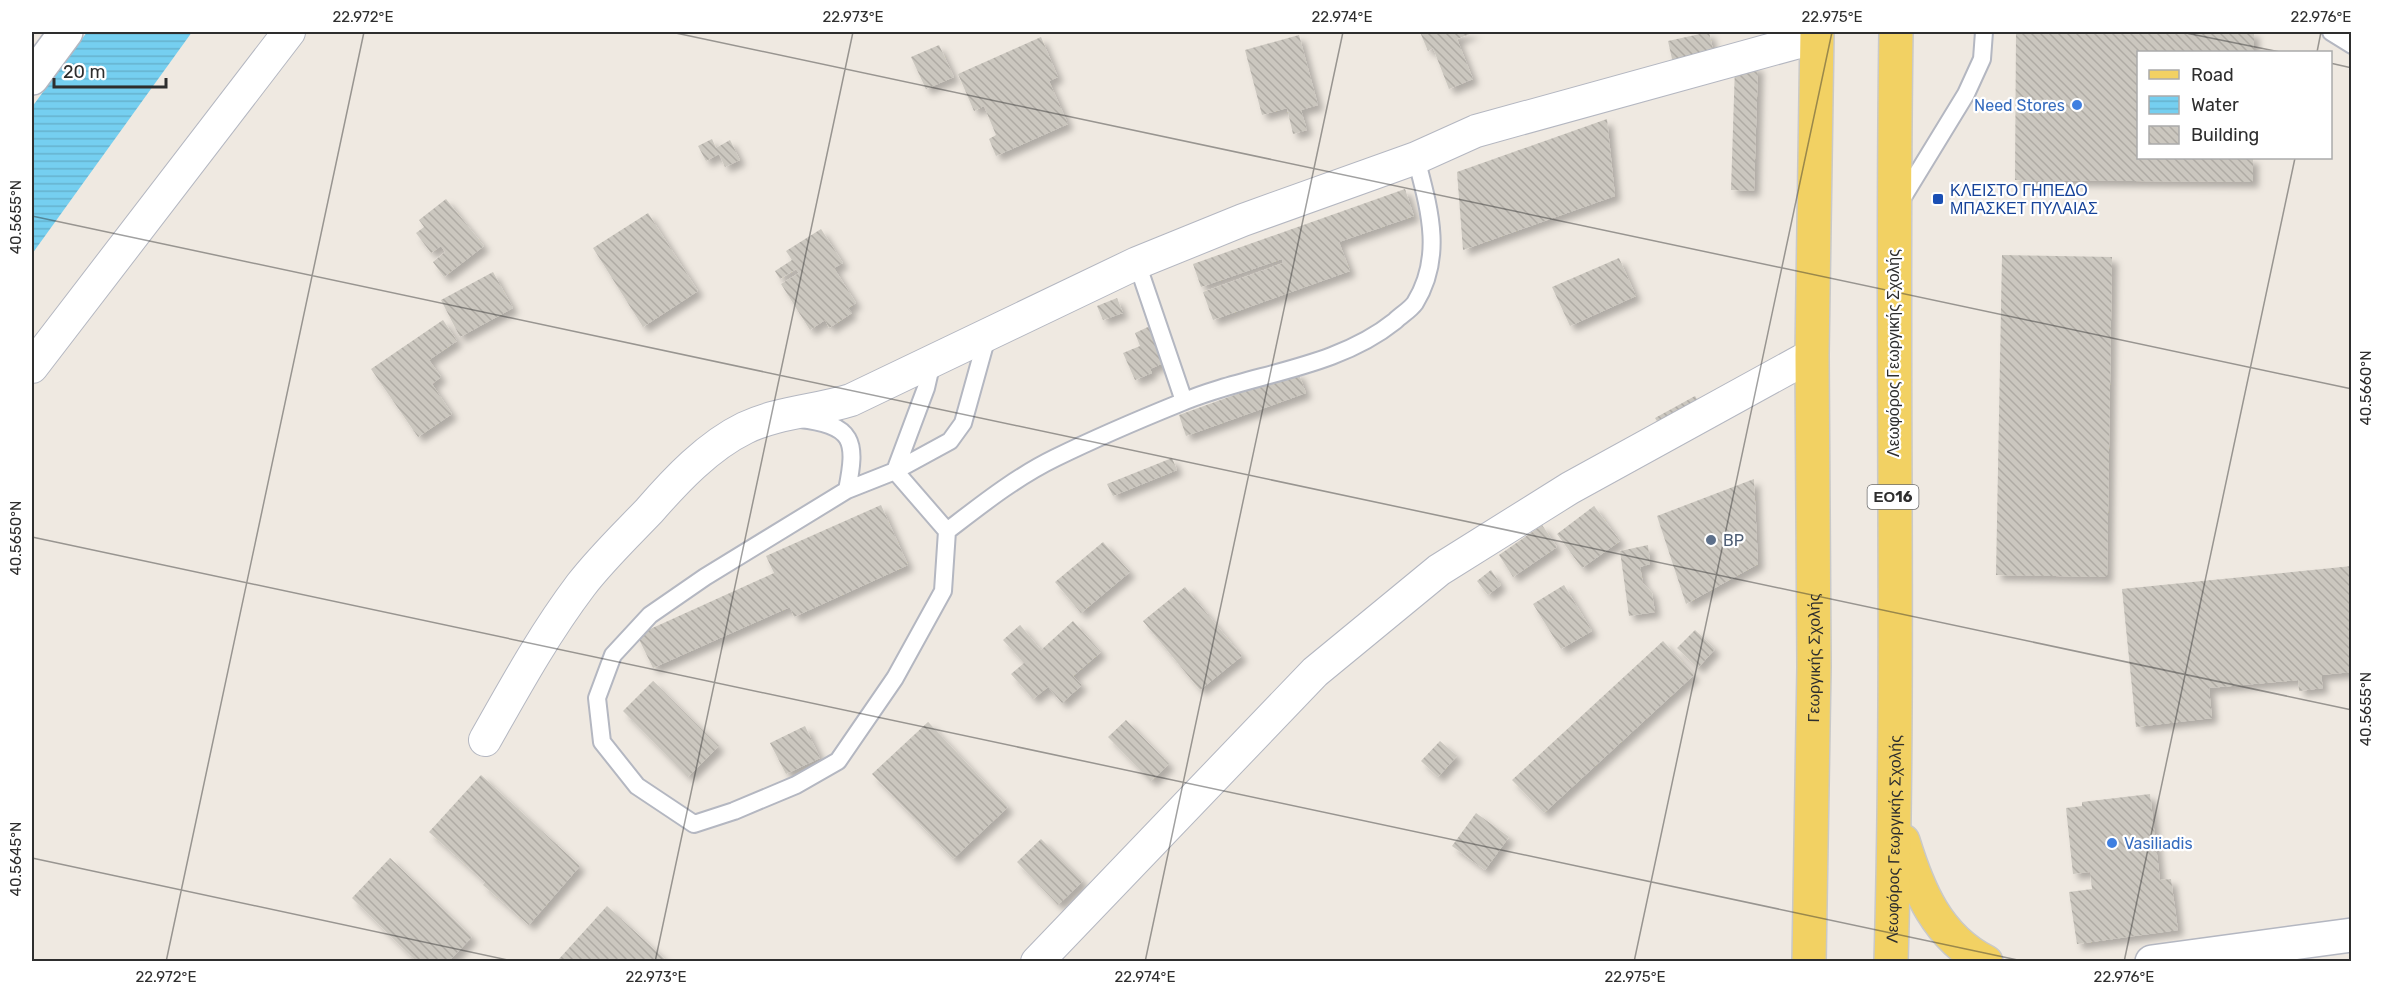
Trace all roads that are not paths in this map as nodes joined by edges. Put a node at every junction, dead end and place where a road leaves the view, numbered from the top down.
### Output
1 (66, 32) edge
2 (289, 32) edge
3 (1896, 32) edge
4 (1984, 32) edge
5 (2331, 32) edge
6 (1817, 34) edge
7 (2352, 45) edge
8 (32, 78) edge
9 (1416, 158) junction
10 (1893, 214) junction
11 (1137, 263) junction
12 (988, 332) junction
13 (1812, 355) junction
14 (932, 362) junction
15 (32, 368) edge
16 (1184, 401) junction
17 (779, 416) junction
18 (895, 471) junction
19 (847, 490) junction
20 (947, 531) junction
21 (485, 740) dead end
22 (1896, 817) junction
23 (2352, 935) edge
24 (1037, 962) edge
25 (1809, 962) edge
26 (1891, 962) edge
27 (1986, 962) edge
28 (2152, 962) edge

1 - 8 street
2 - 15 street
3 - 10 main road, Λεωφόρος Γεωργικής Σχολής / ΕΟ16
4 - 10 lane
5 - 7 lane
6 - 9 street
6 - 13 main road
9 - 11 street
9 - 16 lane
10 - 22 main road, Λεωφόρος Γεωργικής Σχολής / ΕΟ16
11 - 12 street
11 - 16 lane
12 - 14 street
12 - 18 lane
13 - 24 street
13 - 25 main road, Γεωργικής Σχολής
14 - 17 street
14 - 18 lane
16 - 20 lane
17 - 19 lane
17 - 21 street
18 - 19 lane
18 - 20 lane
19 - 20 lane
22 - 26 main road, Λεωφόρος Γεωργικής Σχολής / ΕΟ16
22 - 27 main road
23 - 28 street

